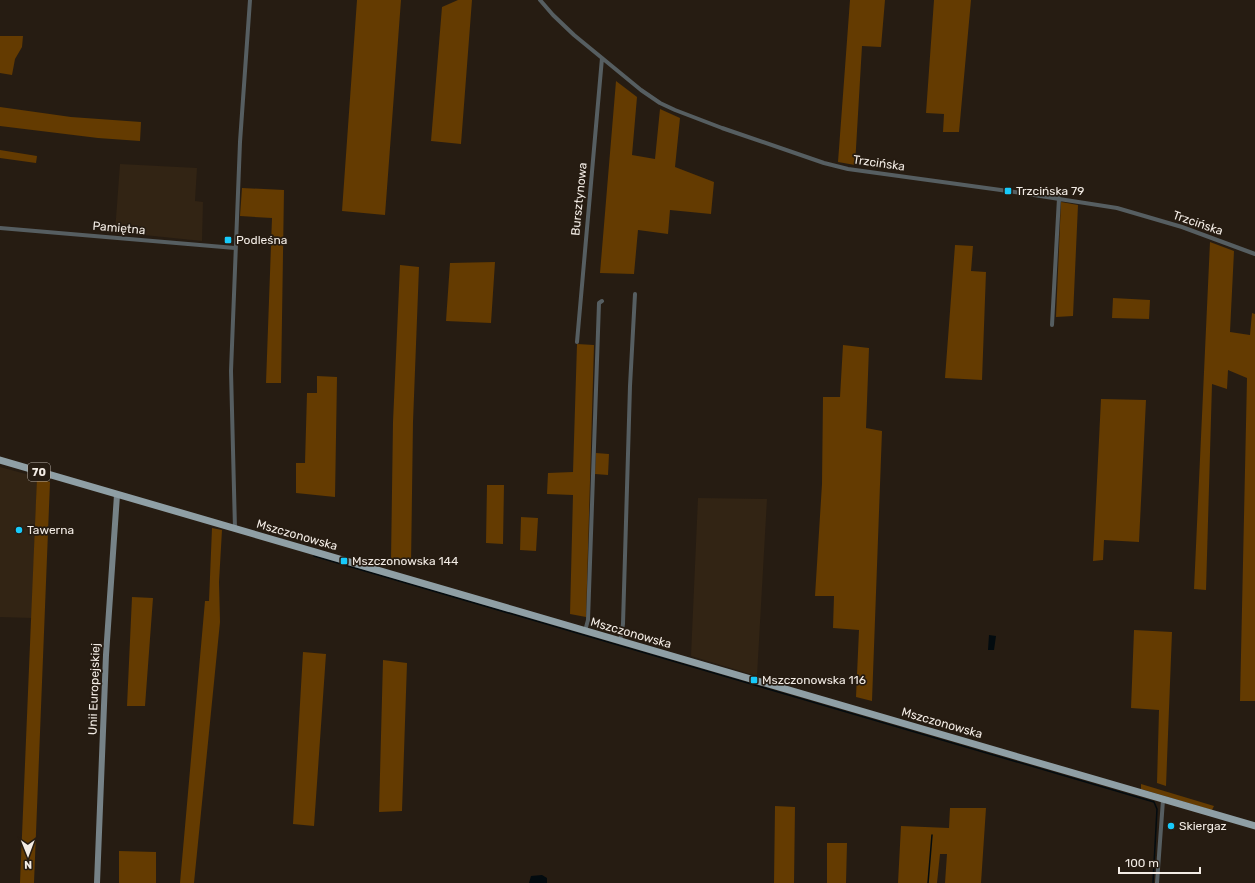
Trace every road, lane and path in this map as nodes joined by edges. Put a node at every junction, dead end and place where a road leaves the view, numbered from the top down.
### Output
1 (250, 0) edge
2 (540, 0) edge
3 (602, 58) junction
4 (1059, 198) junction
5 (0, 228) edge
6 (235, 248) junction
7 (1255, 254) edge
8 (635, 294) dead end
9 (602, 301) dead end
10 (1052, 325) dead end
11 (577, 342) dead end
12 (0, 460) edge
13 (117, 495) junction
14 (235, 529) junction
15 (586, 631) junction
16 (620, 641) junction
17 (1163, 800) junction
18 (1255, 826) edge
19 (97, 883) edge
20 (1157, 883) edge

1 - 6 street
2 - 3 street, Trzcińska
3 - 4 street, Trzcińska
3 - 11 street, Bursztynowa
4 - 7 street, Trzcińska
4 - 10 street
5 - 6 street, Pamiętna
6 - 14 street
8 - 16 street
9 - 15 street
12 - 13 main road, Mszczonowska / 70
13 - 14 main road, Mszczonowska
13 - 19 main road, Unii Europejskiej
14 - 15 main road, Mszczonowska
15 - 16 main road, Mszczonowska
16 - 17 main road, Mszczonowska
17 - 18 main road, Mszczonowska
17 - 20 street

